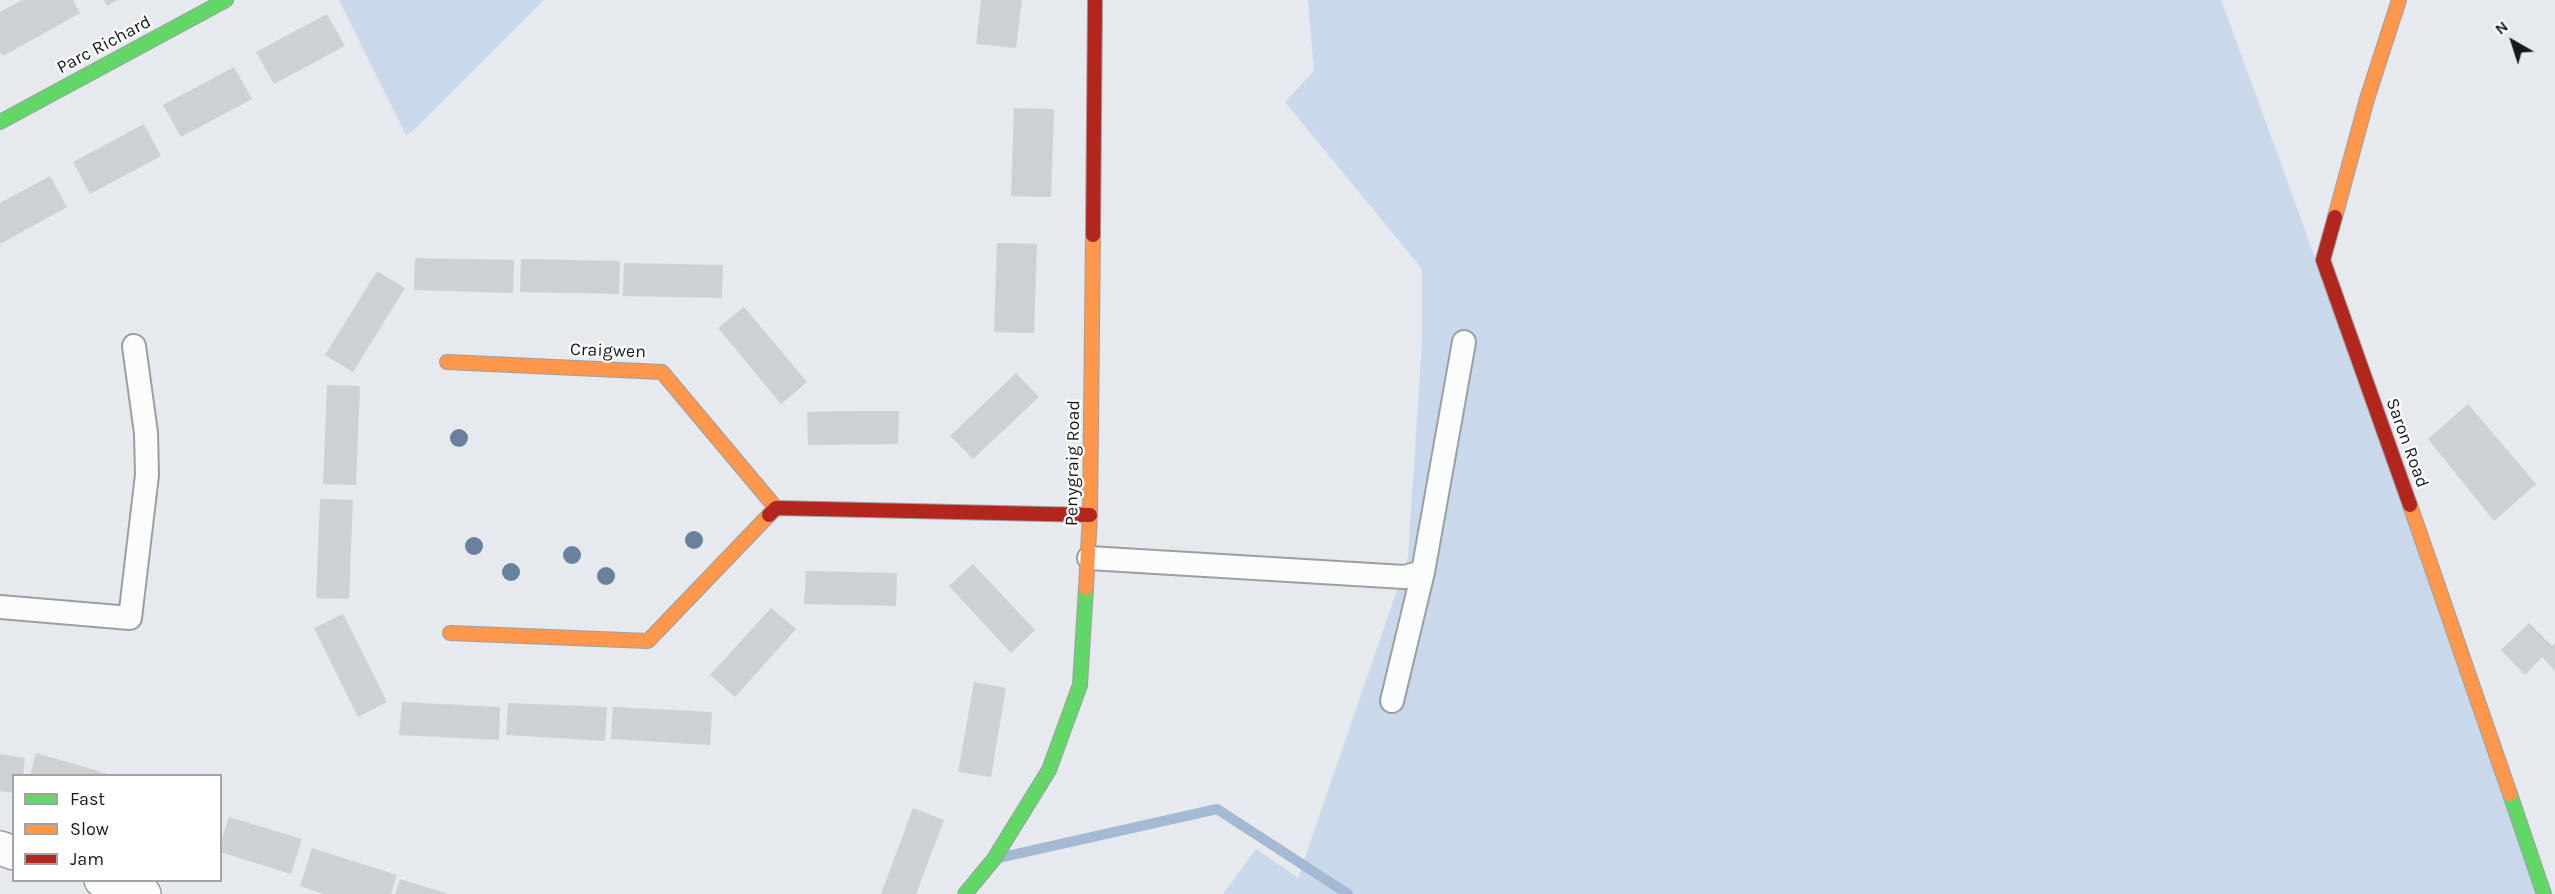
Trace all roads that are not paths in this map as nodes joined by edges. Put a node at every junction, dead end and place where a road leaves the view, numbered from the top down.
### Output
1 (226, 0) edge
2 (1095, 0) edge
3 (2398, 0) edge
4 (0, 122) edge
5 (1464, 342) dead end
6 (134, 346) dead end
7 (447, 362) dead end
8 (776, 508) junction
9 (1090, 515) junction
10 (1089, 558) junction
11 (1423, 572) junction
12 (0, 607) edge
13 (450, 633) dead end
14 (1392, 701) dead end
15 (107, 882) edge
16 (144, 894) edge
17 (965, 894) edge
18 (2544, 894) edge

1 - 4 street, Parc Richard
2 - 9 street, Penygraig Road
3 - 18 street, Saron Road
5 - 11 lane
6 - 12 lane
7 - 8 street, Craigwen
8 - 9 street
8 - 13 street
9 - 10 street, Penygraig Road
10 - 11 lane
10 - 17 street, Penygraig Road
11 - 14 lane
15 - 16 street

